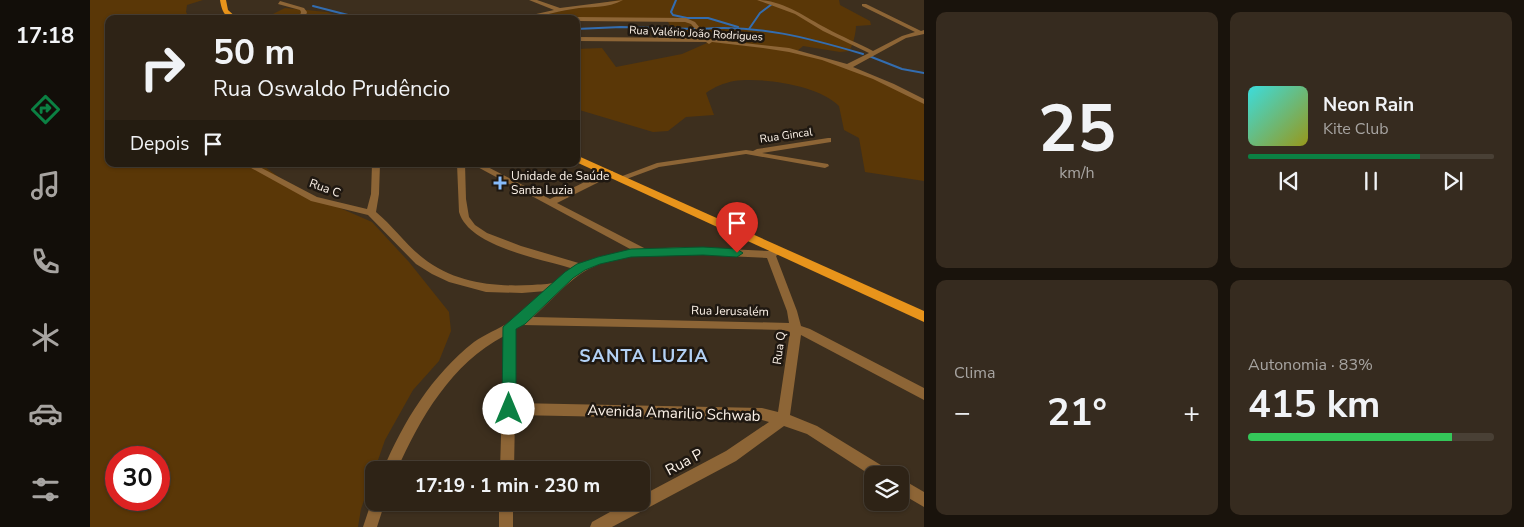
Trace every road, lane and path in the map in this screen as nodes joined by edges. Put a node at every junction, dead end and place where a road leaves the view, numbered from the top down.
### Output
1 (223, 0) edge
2 (532, 0) edge
3 (620, 0) edge
4 (760, 0) edge
5 (280, 3) dead end
6 (864, 5) dead end
7 (560, 10) junction
8 (230, 15) edge
9 (303, 15) edge
10 (536, 15) edge
11 (580, 19) edge
12 (922, 32) edge
13 (580, 39) edge
14 (709, 42) junction
15 (873, 53) junction
16 (847, 67) junction
17 (924, 102) edge
18 (828, 140) dead end
19 (746, 152) junction
20 (580, 160) edge
21 (825, 166) dead end
22 (254, 167) edge
23 (376, 167) edge
24 (461, 167) edge
25 (482, 167) edge
26 (615, 176) junction
27 (552, 202) junction
28 (371, 213) junction
29 (645, 252) junction
30 (775, 252) junction
31 (581, 267) junction
32 (559, 286) junction
33 (924, 317) edge
34 (515, 324) junction
35 (796, 329) junction
36 (924, 394) edge
37 (509, 409) junction
38 (783, 419) junction
39 (394, 461) edge
40 (507, 461) edge
41 (870, 466) edge
42 (909, 491) edge
43 (924, 500) edge
44 (375, 511) edge
45 (506, 511) edge
46 (370, 527) edge
47 (506, 527) edge
48 (597, 527) edge

1 - 8 main road
2 - 7 street
3 - 7 street
4 - 15 street
5 - 9 street
6 - 12 street
7 - 10 street
11 - 14 street
12 - 15 street
13 - 14 street, Rua Valério João Rodrigues
14 - 16 street, Rua Valério João Rodrigues
15 - 16 street
16 - 17 street, Rua Valério João Rodrigues
18 - 19 street, Rua Gincal
19 - 21 street
19 - 26 street, Rua Gincal
20 - 26 main road
22 - 28 street, Rua C
23 - 28 street
24 - 31 street
25 - 27 street
26 - 27 street, Rua Gincal
26 - 30 main road
27 - 29 street
28 - 32 street
29 - 30 street
29 - 31 street
30 - 33 main road
30 - 35 street, Rua Q
31 - 32 street
32 - 34 street
34 - 35 street, Rua Jerusalém
34 - 37 street
34 - 39 street
35 - 36 street, Rua Jerusalém
35 - 38 street, Rua Q
37 - 38 street, Avenida Amarilio Schwab
37 - 40 street
38 - 41 street, Avenida Amarilio Schwab
38 - 48 street, Rua P
42 - 43 street
44 - 46 street
45 - 47 street

